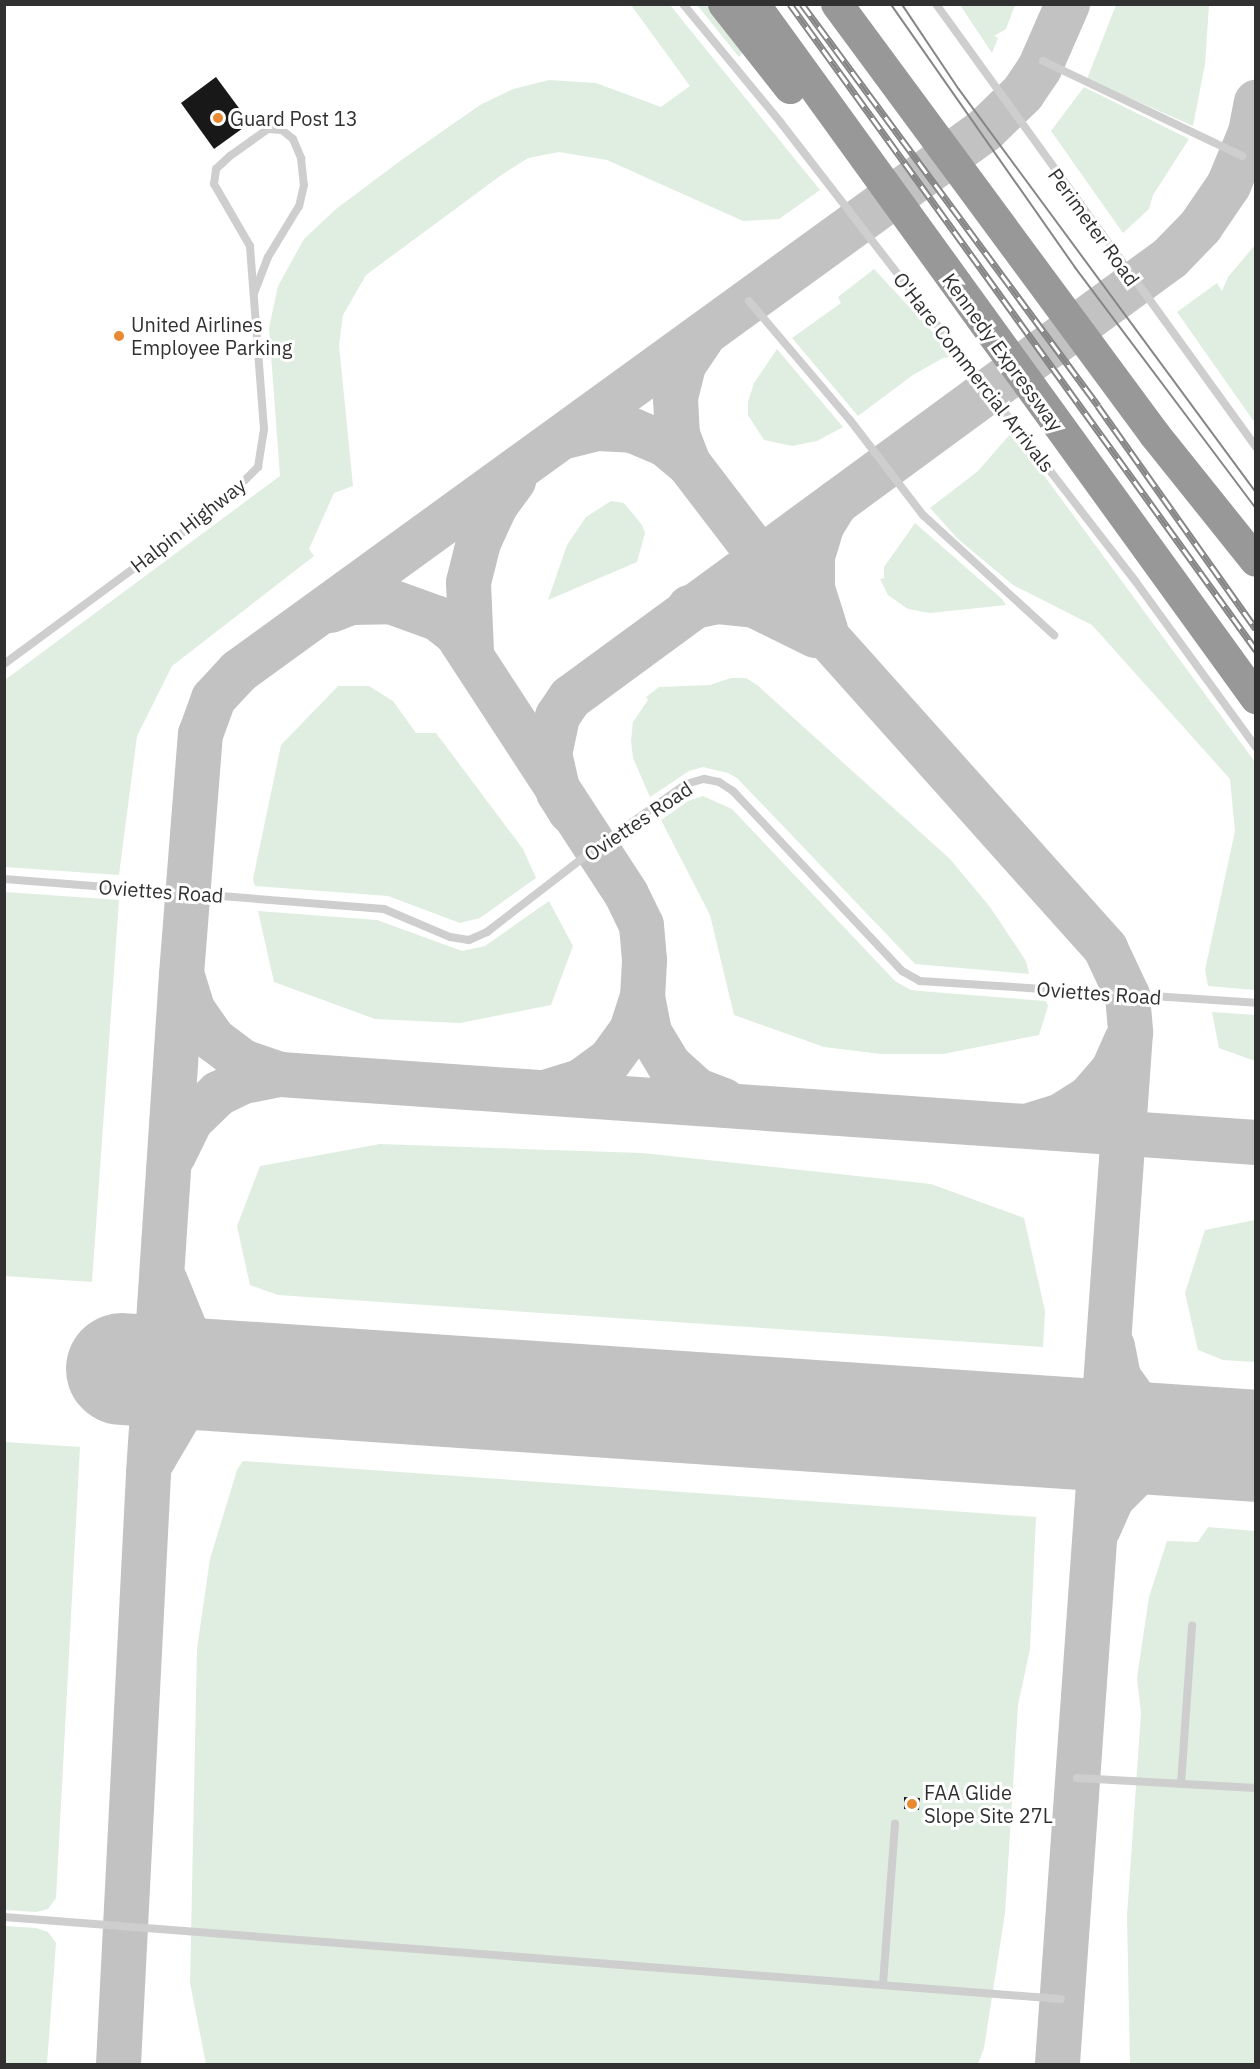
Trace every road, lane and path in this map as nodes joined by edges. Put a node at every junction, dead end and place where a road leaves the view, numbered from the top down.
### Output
1 (683, 4) edge
2 (724, 4) edge
3 (754, 4) edge
4 (837, 4) edge
5 (936, 4) edge
6 (1043, 61) dead end
7 (1242, 156) dead end
8 (952, 282) junction
9 (254, 293) junction
10 (749, 301) dead end
11 (1256, 447) edge
12 (1206, 500) junction
13 (1256, 561) edge
14 (1256, 578) edge
15 (1054, 635) dead end
16 (4, 664) edge
17 (1256, 698) edge
18 (1256, 747) edge
19 (4, 879) edge
20 (1256, 1003) edge
21 (1192, 1625) dead end
22 (1077, 1778) dead end
23 (1181, 1784) junction
24 (1256, 1788) edge
25 (895, 1823) dead end
26 (4, 1917) edge
27 (884, 1984) junction
28 (1061, 1999) dead end

1 - 18 lane, O'Hare Commercial Arrivals
2 - 8 highway
3 - 8 highway, Kennedy Expressway
4 - 12 highway
5 - 11 lane, Perimeter Road
6 - 7 lane
8 - 17 highway, Kennedy Expressway
9 - 9 lane, Halpin Highway
9 - 16 lane, Halpin Highway
10 - 15 lane
12 - 13 highway
12 - 14 highway
19 - 20 lane, Oviettes Road
21 - 23 lane
22 - 23 lane
23 - 24 lane
25 - 27 lane
26 - 27 lane
27 - 28 lane

